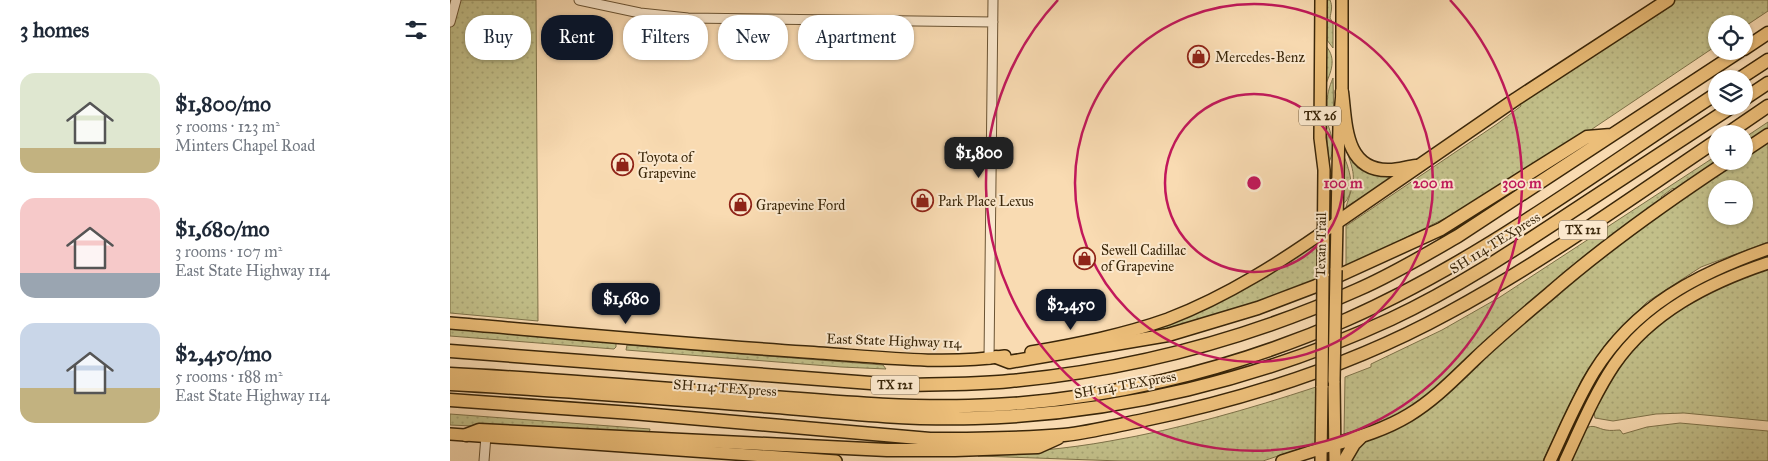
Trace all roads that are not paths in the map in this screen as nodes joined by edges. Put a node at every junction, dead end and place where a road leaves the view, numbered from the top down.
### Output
1 (456, 0) edge
2 (579, 0) edge
3 (993, 0) edge
4 (1321, 0) edge
5 (1668, 0) edge
6 (1340, 2) edge
7 (450, 22) edge
8 (992, 22) junction
9 (1768, 33) edge
10 (1753, 43) edge
11 (1726, 60) edge
12 (1768, 60) edge
13 (1753, 70) edge
14 (1768, 83) edge
15 (1342, 92) junction
16 (1753, 93) edge
17 (1708, 99) edge
18 (1768, 106) edge
19 (1719, 115) edge
20 (1740, 125) edge
21 (1613, 134) junction
22 (1768, 135) edge
23 (1753, 145) edge
24 (1708, 146) edge
25 (1421, 165) junction
26 (1715, 170) edge
27 (1336, 223) junction
28 (1324, 231) junction
29 (1768, 249) edge
30 (1768, 263) edge
31 (450, 323) edge
32 (450, 351) edge
33 (993, 358) junction
34 (450, 374) edge
35 (450, 384) edge
36 (450, 400) edge
37 (450, 434) edge
38 (466, 435) junction
39 (1065, 435) junction
40 (486, 436) junction
41 (1363, 436) junction
42 (1335, 444) junction
43 (1322, 448) junction
44 (484, 461) edge
45 (836, 461) edge
46 (1282, 461) edge
47 (1321, 461) edge
48 (1335, 461) edge
49 (1344, 461) edge
50 (1550, 461) edge
51 (1565, 461) edge

1 - 7 street
2 - 8 street
3 - 8 street
4 - 28 main road, Texan Trail / TX 26
5 - 25 highway
6 - 15 main road, Texan Trail / TX 26
8 - 33 street
9 - 10 highway
11 - 21 highway, TX 121
12 - 13 highway
14 - 16 highway
15 - 25 highway
15 - 27 main road, Texan Trail / TX 26
17 - 34 highway, SH 114 TEXpress
18 - 20 highway
19 - 35 highway, SH 114 TEXpress
21 - 32 highway, TX 121
21 - 33 highway
22 - 23 highway
24 - 39 highway, TX 121
25 - 27 highway
26 - 41 highway
27 - 28 main road, East State Highway 114
27 - 42 main road, Texan Trail / TX 26, bridge
28 - 33 main road, East State Highway 114
28 - 43 main road, Texan Trail, bridge
29 - 50 main road
30 - 51 main road
31 - 33 main road, East State Highway 114
36 - 39 highway, TX 121
37 - 38 main road
38 - 39 highway
38 - 40 main road
40 - 44 street
40 - 45 main road
41 - 42 highway
41 - 49 highway
42 - 43 main road
42 - 48 main road, Texan Trail
43 - 46 main road
43 - 47 main road, Texan Trail

